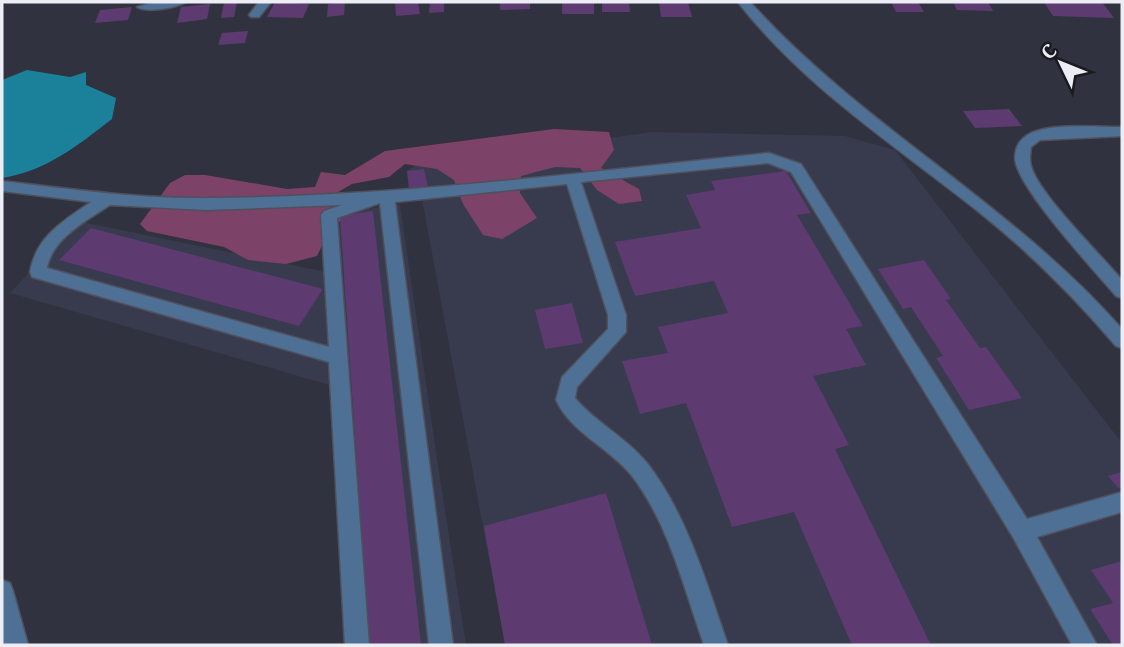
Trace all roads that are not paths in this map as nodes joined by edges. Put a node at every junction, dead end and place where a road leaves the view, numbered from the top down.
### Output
1 (180, 2) edge
2 (265, 2) edge
3 (744, 2) edge
4 (143, 7) dead end
5 (255, 15) dead end
6 (1122, 131) edge
7 (573, 179) junction
8 (2, 186) edge
9 (382, 197) junction
10 (107, 199) junction
11 (1122, 290) edge
12 (1122, 341) edge
13 (338, 357) junction
14 (1122, 502) edge
15 (1022, 531) junction
16 (2, 591) edge
17 (16, 645) edge
18 (357, 645) edge
19 (441, 645) edge
20 (716, 645) edge
21 (1085, 645) edge

1 - 4 street
2 - 5 street
3 - 12 street
6 - 11 street
7 - 9 street
7 - 15 street
7 - 20 street
8 - 10 street
9 - 10 street
9 - 13 street
9 - 19 street
10 - 13 street
13 - 18 street
14 - 15 street
15 - 21 street
16 - 17 street

